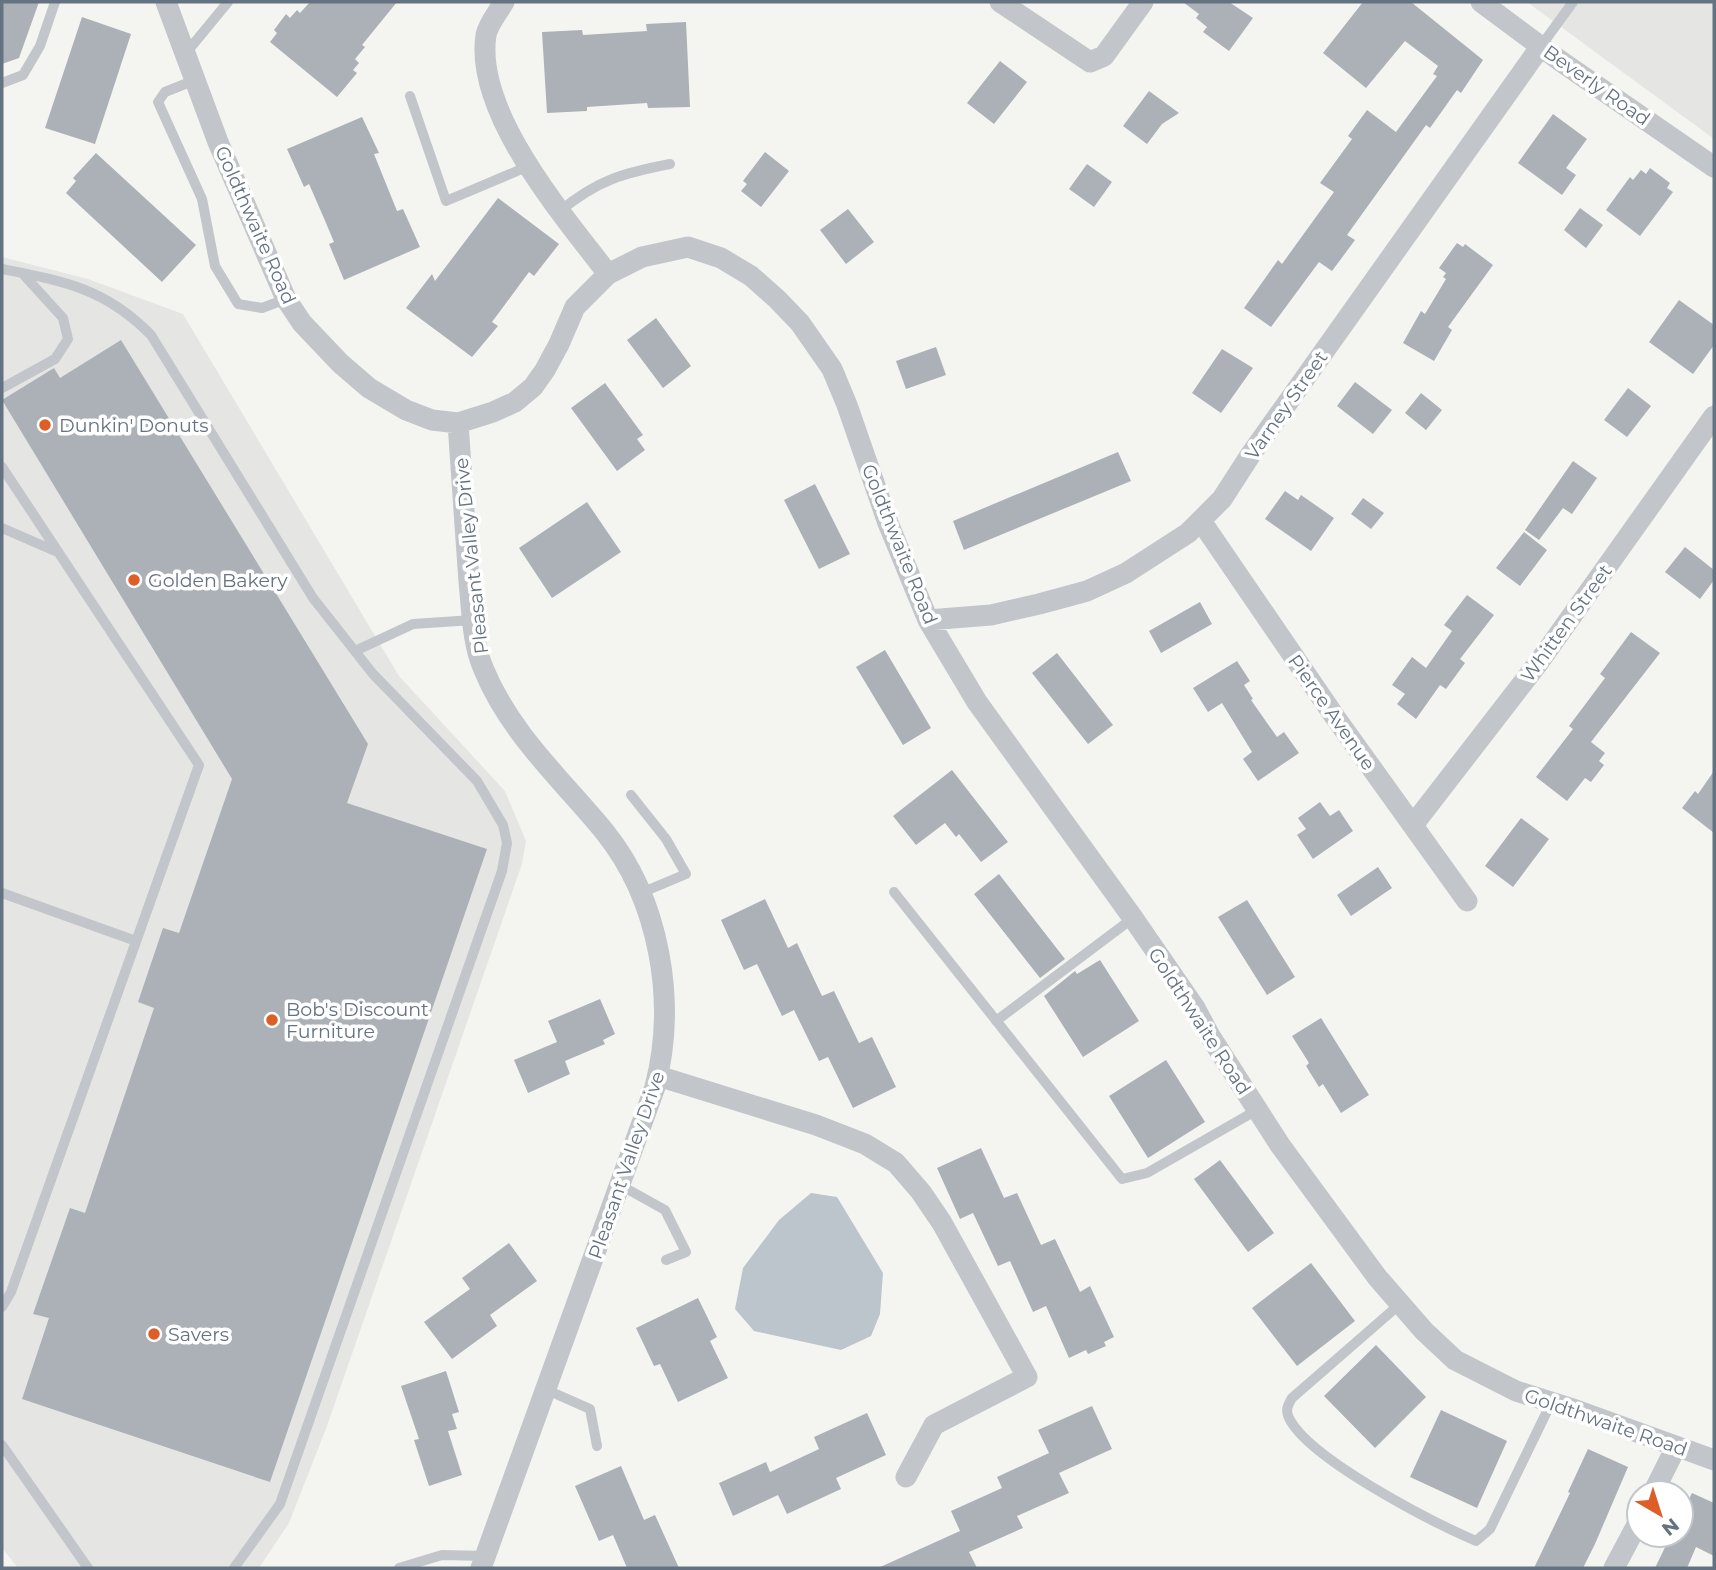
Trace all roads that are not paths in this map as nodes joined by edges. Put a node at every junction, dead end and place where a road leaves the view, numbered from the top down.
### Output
1 (55, 2) edge
2 (166, 2) edge
3 (229, 2) edge
4 (504, 2) edge
5 (1000, 2) edge
6 (1143, 2) edge
7 (1481, 2) edge
8 (1573, 2) edge
9 (1541, 46) junction
10 (186, 53) junction
11 (195, 80) junction
12 (2, 83) edge
13 (410, 96) dead end
14 (670, 164) dead end
15 (529, 166) junction
16 (1714, 167) edge
17 (560, 211) junction
18 (2, 269) edge
19 (22, 273) junction
20 (608, 274) junction
21 (286, 299) junction
22 (2, 388) edge
23 (1714, 416) edge
24 (458, 423) junction
25 (2, 467) edge
26 (1201, 520) junction
27 (2, 528) edge
28 (55, 551) junction
29 (473, 620) junction
30 (928, 620) junction
31 (355, 651) junction
32 (631, 795) dead end
33 (1413, 825) junction
34 (894, 892) dead end
35 (2, 893) edge
36 (641, 893) junction
37 (1467, 901) dead end
38 (1133, 918) junction
39 (136, 941) junction
40 (996, 1021) junction
41 (658, 1076) junction
42 (1257, 1110) junction
43 (620, 1185) junction
44 (666, 1260) dead end
45 (1400, 1304) junction
46 (2, 1307) edge
47 (547, 1390) junction
48 (1551, 1404) junction
49 (2, 1445) edge
50 (597, 1446) dead end
51 (1676, 1447) junction
52 (1714, 1461) edge
53 (906, 1477) dead end
54 (1660, 1479) edge
55 (1625, 1547) edge
56 (483, 1562) edge
57 (88, 1568) edge
58 (234, 1568) edge
59 (399, 1568) edge
60 (1614, 1568) edge

1 - 12 lane
2 - 10 street, Goldthwaite Road
3 - 10 lane
4 - 15 street
5 - 6 street
7 - 9 street, Beverly Road
8 - 9 lane
9 - 16 street, Beverly Road
9 - 26 street, Varney Street
10 - 11 street, Goldthwaite Road
11 - 21 street, Goldthwaite Road
11 - 21 lane
13 - 15 lane
14 - 17 lane
15 - 17 street
17 - 20 street
18 - 19 lane
19 - 22 lane
19 - 31 lane
20 - 24 street, Goldthwaite Road
20 - 30 street, Goldthwaite Road
21 - 24 street, Goldthwaite Road
23 - 33 street, Whitten Street
24 - 29 street, Pleasant Valley Drive
25 - 28 lane
26 - 30 street, Varney Street
26 - 33 street, Pierce Avenue
27 - 28 lane
28 - 39 lane
29 - 31 lane
29 - 36 street, Pleasant Valley Drive
30 - 38 street, Goldthwaite Road
31 - 58 lane
32 - 36 lane
33 - 37 street, Pierce Avenue
34 - 40 lane
35 - 39 lane
36 - 41 street, Pleasant Valley Drive
38 - 40 lane
38 - 42 street, Goldthwaite Road
39 - 46 lane
40 - 42 lane
41 - 43 street, Pleasant Valley Drive
41 - 53 street
42 - 45 street, Goldthwaite Road
43 - 44 lane
43 - 47 street, Pleasant Valley Drive
45 - 48 street, Goldthwaite Road
45 - 48 lane
47 - 50 lane
47 - 56 street, Pleasant Valley Drive
48 - 51 street, Goldthwaite Road
49 - 57 lane
51 - 52 street, Goldthwaite Road
51 - 54 street
55 - 60 street
56 - 59 lane

